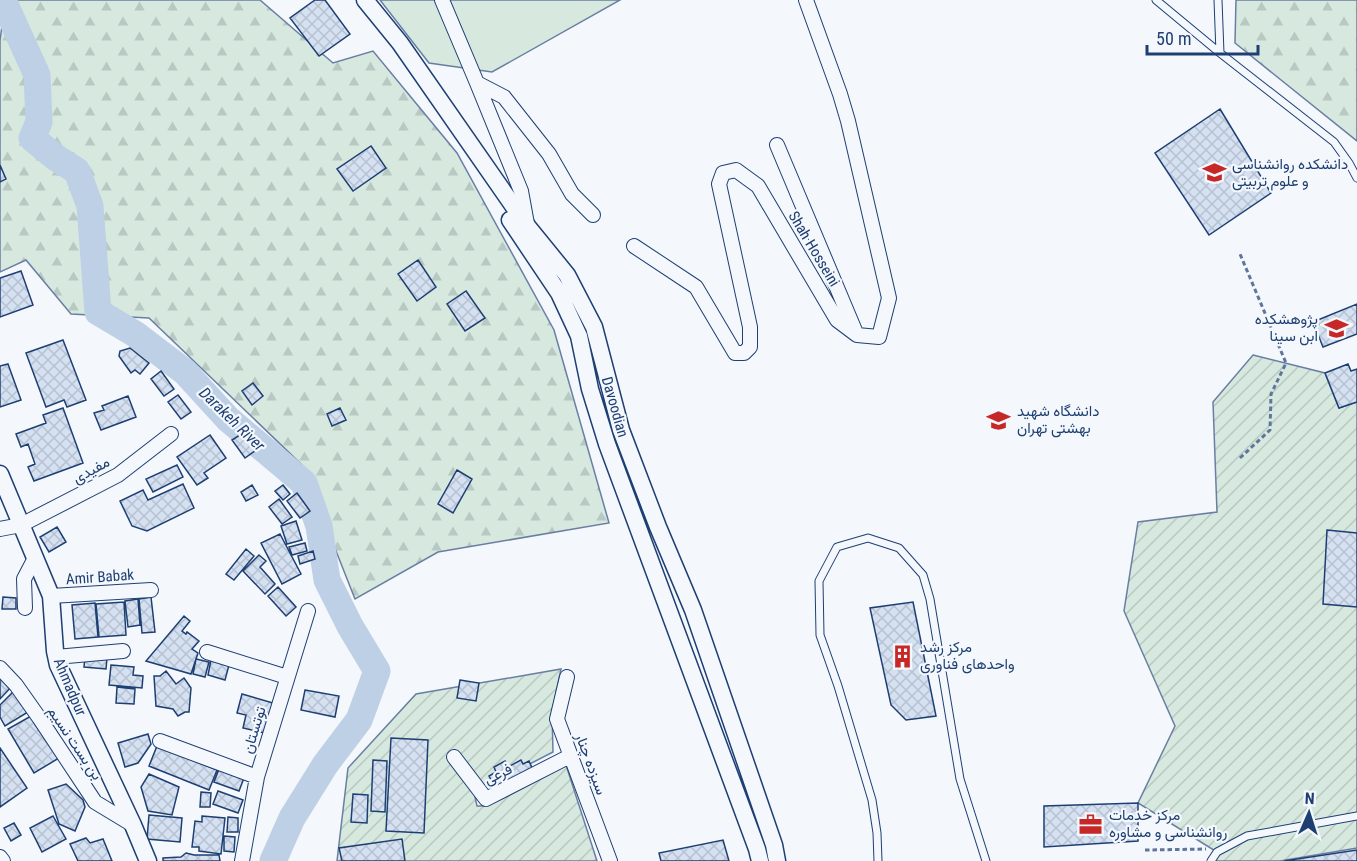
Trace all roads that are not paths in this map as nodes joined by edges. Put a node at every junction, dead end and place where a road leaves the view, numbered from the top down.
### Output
1 (353, 0) edge
2 (365, 0) edge
3 (442, 0) edge
4 (806, 0) edge
5 (1156, 0) edge
6 (1218, 0) edge
7 (1220, 53) junction
8 (477, 83) junction
9 (777, 146) dead end
10 (1357, 178) edge
11 (593, 215) dead end
12 (524, 230) junction
13 (634, 246) dead end
14 (857, 335) junction
15 (171, 434) dead end
16 (0, 474) edge
17 (21, 525) junction
18 (0, 529) edge
19 (35, 558) junction
20 (151, 590) dead end
21 (51, 596) junction
22 (25, 608) dead end
23 (308, 611) dead end
24 (123, 651) dead end
25 (207, 652) dead end
26 (56, 657) junction
27 (0, 668) edge
28 (287, 677) junction
29 (567, 677) dead end
30 (716, 678) junction
31 (700, 691) junction
32 (160, 741) dead end
33 (570, 756) junction
34 (454, 758) dead end
35 (257, 777) junction
36 (1357, 816) edge
37 (133, 825) junction
38 (0, 857) edge
39 (3, 861) edge
40 (148, 861) edge
41 (242, 861) edge
42 (610, 861) edge
43 (760, 861) edge
44 (777, 861) edge
45 (878, 861) edge
46 (986, 861) edge
47 (1211, 861) edge

1 - 12 street, Davoodian
2 - 12 street, Davoodian
3 - 8 street
4 - 14 street
5 - 7 lane
6 - 7 lane
7 - 10 lane
8 - 11 street
8 - 12 street
9 - 14 street
12 - 30 street, Davoodian
12 - 31 street, Davoodian
13 - 14 street, Shah Hosseini
15 - 17 street, مفیدی
16 - 17 street, Ahmadpur
17 - 18 street, مفیدی
17 - 19 street, Ahmadpur
19 - 21 street, Ahmadpur
19 - 22 street
20 - 21 street, Amir Babak
21 - 26 street, Ahmadpur
23 - 28 street, توتستان
24 - 26 street
25 - 28 street
26 - 37 street, Ahmadpur
27 - 37 street, بن بست نسیم
28 - 35 street, توتستان
29 - 33 street, سیزده چنار
30 - 31 street
30 - 44 street, Davoodian
31 - 43 street, Davoodian
32 - 35 street
33 - 34 street, فرعی
33 - 42 street, سیزده چنار
35 - 41 street, توتستان
36 - 47 lane
37 - 40 street, Ahmadpur
38 - 39 street
45 - 46 lane

